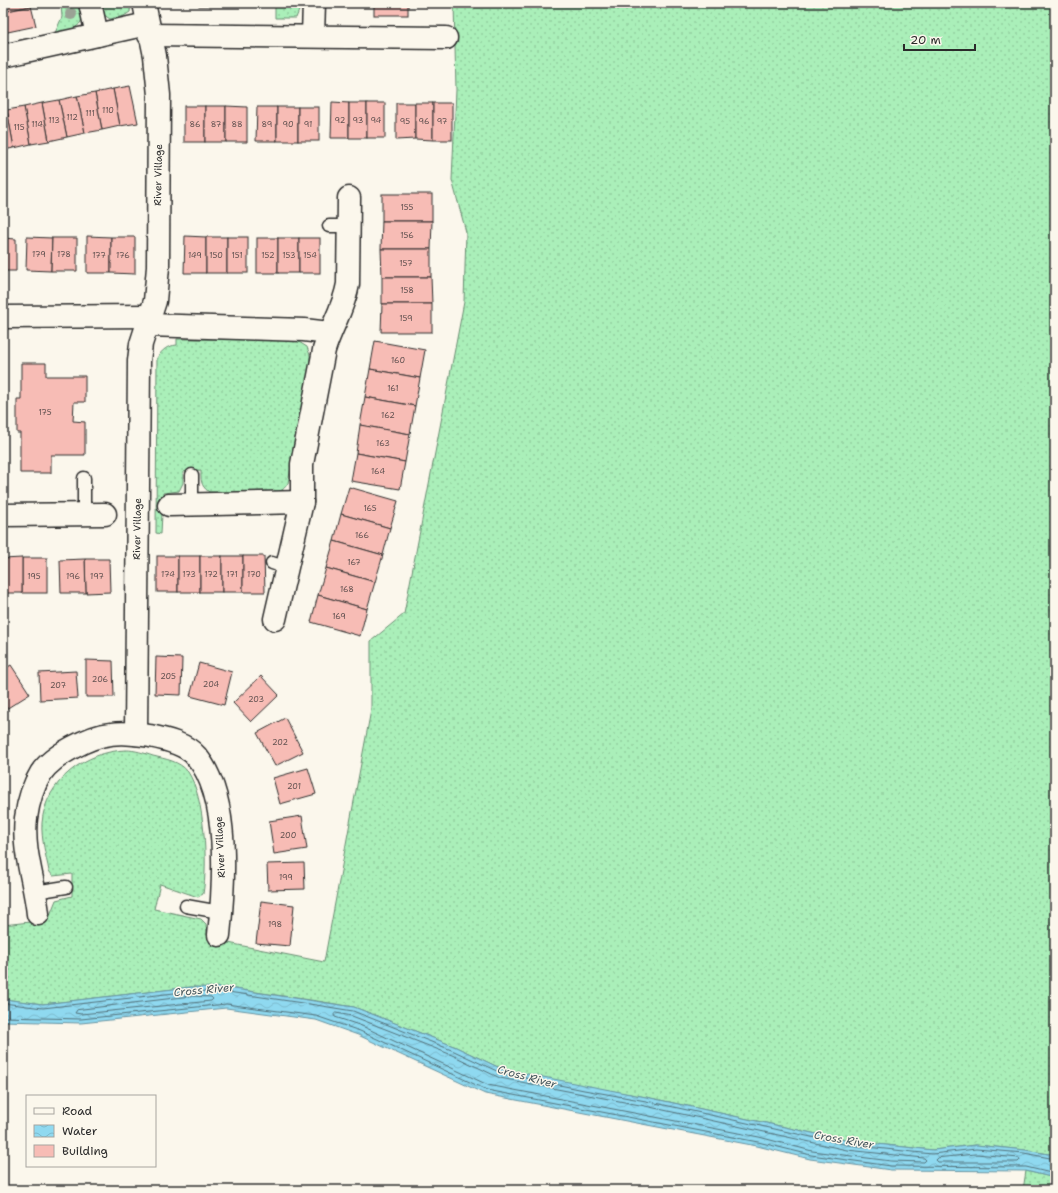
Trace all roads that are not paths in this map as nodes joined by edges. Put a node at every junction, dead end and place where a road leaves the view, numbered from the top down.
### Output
1 (90, 3) edge
2 (314, 3) edge
3 (147, 20) edge
4 (97, 35) junction
5 (313, 35) junction
6 (446, 38) dead end
7 (3, 56) edge
8 (349, 198) dead end
9 (3, 317) edge
10 (149, 320) junction
11 (329, 333) junction
12 (192, 475) dead end
13 (84, 478) dead end
14 (302, 502) junction
15 (192, 504) junction
16 (169, 505) dead end
17 (3, 515) edge
18 (95, 515) joint
19 (275, 619) dead end
20 (136, 734) junction
21 (66, 887) dead end
22 (34, 892) junction
23 (186, 906) dead end
24 (220, 912) junction
25 (38, 914) dead end
26 (218, 935) dead end

1 - 4 street
2 - 5 street
3 - 4 street
3 - 5 street
3 - 10 street, River Village
4 - 7 street
5 - 6 street
8 - 11 street
9 - 10 street
10 - 11 street
10 - 20 street, River Village
11 - 14 street
12 - 15 lane
13 - 18 lane
14 - 15 street
14 - 19 street
15 - 16 street
17 - 18 street
20 - 22 street, River Village
20 - 24 street, River Village
21 - 22 lane
22 - 25 street, River Village
23 - 24 lane
24 - 26 street, River Village

